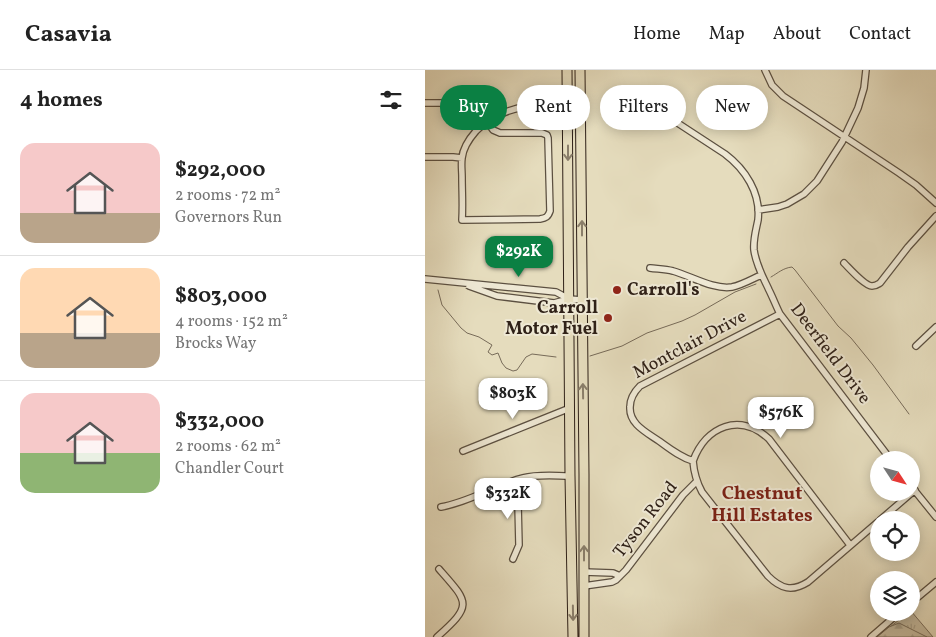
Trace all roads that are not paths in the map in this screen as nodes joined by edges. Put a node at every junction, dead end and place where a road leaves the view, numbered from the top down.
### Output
1 (567, 70) edge
2 (580, 70) edge
3 (765, 70) edge
4 (867, 70) edge
5 (567, 85) edge
6 (580, 85) edge
7 (425, 103) edge
8 (440, 103) edge
9 (686, 129) edge
10 (478, 130) edge
11 (493, 130) edge
12 (568, 130) edge
13 (581, 130) edge
14 (844, 137) junction
15 (425, 157) edge
16 (462, 158) junction
17 (936, 203) edge
18 (758, 210) junction
19 (936, 216) edge
20 (844, 264) dead end
21 (650, 268) dead end
22 (761, 275) junction
23 (425, 279) edge
24 (462, 284) junction
25 (569, 299) junction
26 (582, 300) junction
27 (780, 314) junction
28 (936, 328) edge
29 (916, 346) dead end
30 (570, 408) junction
31 (463, 451) dead end
32 (884, 451) edge
33 (693, 461) junction
34 (570, 476) junction
35 (511, 482) junction
36 (696, 482) junction
37 (920, 497) edge
38 (899, 501) edge
39 (441, 507) dead end
40 (889, 511) edge
41 (936, 516) edge
42 (870, 528) edge
43 (850, 545) junction
44 (513, 560) dead end
45 (439, 569) dead end
46 (584, 572) junction
47 (620, 576) junction
48 (936, 582) edge
49 (584, 586) junction
50 (920, 595) edge
51 (890, 621) edge
52 (437, 637) edge
53 (573, 637) edge
54 (584, 637) edge
55 (871, 637) edge

1 - 5 main road
2 - 6 main road
3 - 14 street
4 - 14 street
7 - 8 street
9 - 18 street, Deerfield Drive
10 - 16 street
11 - 16 street
12 -> 25 main road
26 -> 13 main road
14 - 17 street
14 - 18 street
15 - 16 street
18 - 22 street, Deerfield Drive
19 - 20 street
21 - 22 street
22 - 27 street, Deerfield Drive
23 - 24 street
24 - 25 street
24 - 25 street
25 - 26 street
25 - 30 main road
46 -> 26 main road
27 - 32 street, Deerfield Drive
27 - 33 street, Montclair Drive
28 - 29 street
30 - 31 street
30 - 34 main road
33 - 36 street
33 - 43 street
34 - 35 street
34 -> 53 main road
35 - 39 street
35 - 44 street
36 - 43 street
36 - 47 street, Tyson Road
37 - 41 street
38 - 40 street
42 - 43 street
45 - 52 street
46 - 47 street, Tyson Road
46 - 49 main road
47 - 49 street, Tyson Road
48 - 50 street
49 - 54 main road
51 - 55 street

